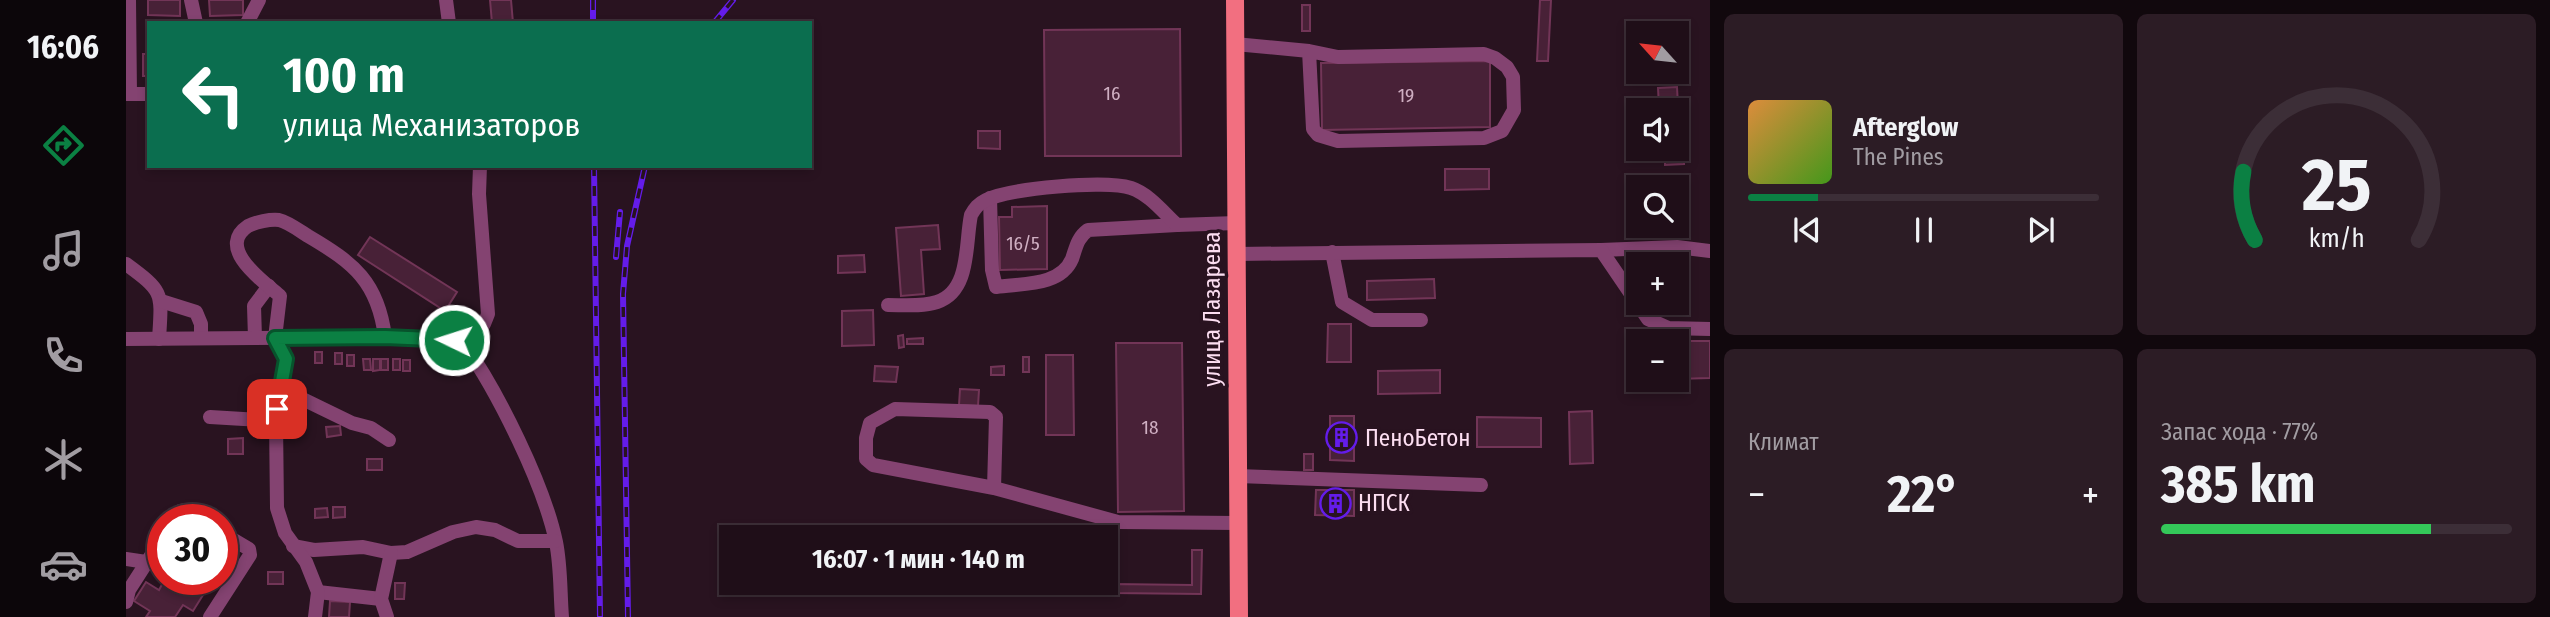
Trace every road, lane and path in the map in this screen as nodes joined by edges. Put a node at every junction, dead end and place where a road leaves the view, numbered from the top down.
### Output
1 (129, 0) edge
2 (191, 0) edge
3 (259, 0) edge
4 (446, 0) edge
5 (1235, 0) edge
6 (196, 21) edge
7 (248, 21) edge
8 (449, 21) edge
9 (1235, 44) junction
10 (1309, 51) junction
11 (128, 94) edge
12 (147, 94) edge
13 (480, 168) edge
14 (990, 198) junction
15 (1236, 223) junction
16 (1177, 225) junction
17 (1601, 250) junction
18 (1710, 251) edge
19 (1332, 252) junction
20 (1237, 254) junction
21 (126, 264) edge
22 (269, 286) junction
23 (161, 301) junction
24 (888, 305) dead end
25 (1421, 320) dead end
26 (1710, 329) edge
27 (385, 337) junction
28 (201, 338) junction
29 (255, 338) junction
30 (275, 338) junction
31 (159, 339) junction
32 (126, 340) edge
33 (464, 344) junction
34 (282, 389) junction
35 (209, 417) dead end
36 (275, 421) junction
37 (389, 440) dead end
38 (1238, 476) junction
39 (1481, 485) dead end
40 (995, 488) junction
41 (1238, 523) junction
42 (555, 541) junction
43 (238, 542) edge
44 (293, 546) junction
45 (391, 553) junction
46 (136, 560) edge
47 (238, 574) edge
48 (318, 592) junction
49 (224, 595) edge
50 (381, 600) junction
51 (126, 602) edge
52 (210, 617) edge
53 (315, 617) edge
54 (387, 617) edge
55 (562, 617) edge
56 (1239, 617) edge

1 - 11 street
2 - 6 street
3 - 7 street
4 - 8 street
5 - 9 main road, улица Лазарева
9 - 10 street
9 - 15 main road, улица Лазарева
10 - 10 street
11 - 12 street
13 - 33 street
14 - 16 street
14 - 16 street
14 - 24 street
15 - 16 street
15 - 20 main road, улица Лазарева
17 - 18 street
17 - 19 street
17 - 26 street
19 - 20 street
19 - 25 street
20 - 38 main road, улица Лазарева
21 - 23 street
22 - 27 street
22 - 29 street
22 - 30 street
23 - 28 street
23 - 31 street
27 - 30 street
27 - 33 street
28 - 29 street
28 - 31 street
29 - 30 street
30 - 34 street
31 - 32 street
33 - 42 street
34 - 36 street
34 - 37 street
35 - 36 street
36 - 44 street
38 - 39 street
38 - 41 main road, улица Лазарева
40 - 40 street
40 - 41 street
41 - 56 main road, улица Лазарева
42 - 45 street
42 - 55 street
43 - 47 street
44 - 45 street
44 - 48 street
45 - 50 street
46 - 51 street
48 - 50 street
48 - 53 street
49 - 52 street
50 - 54 street

